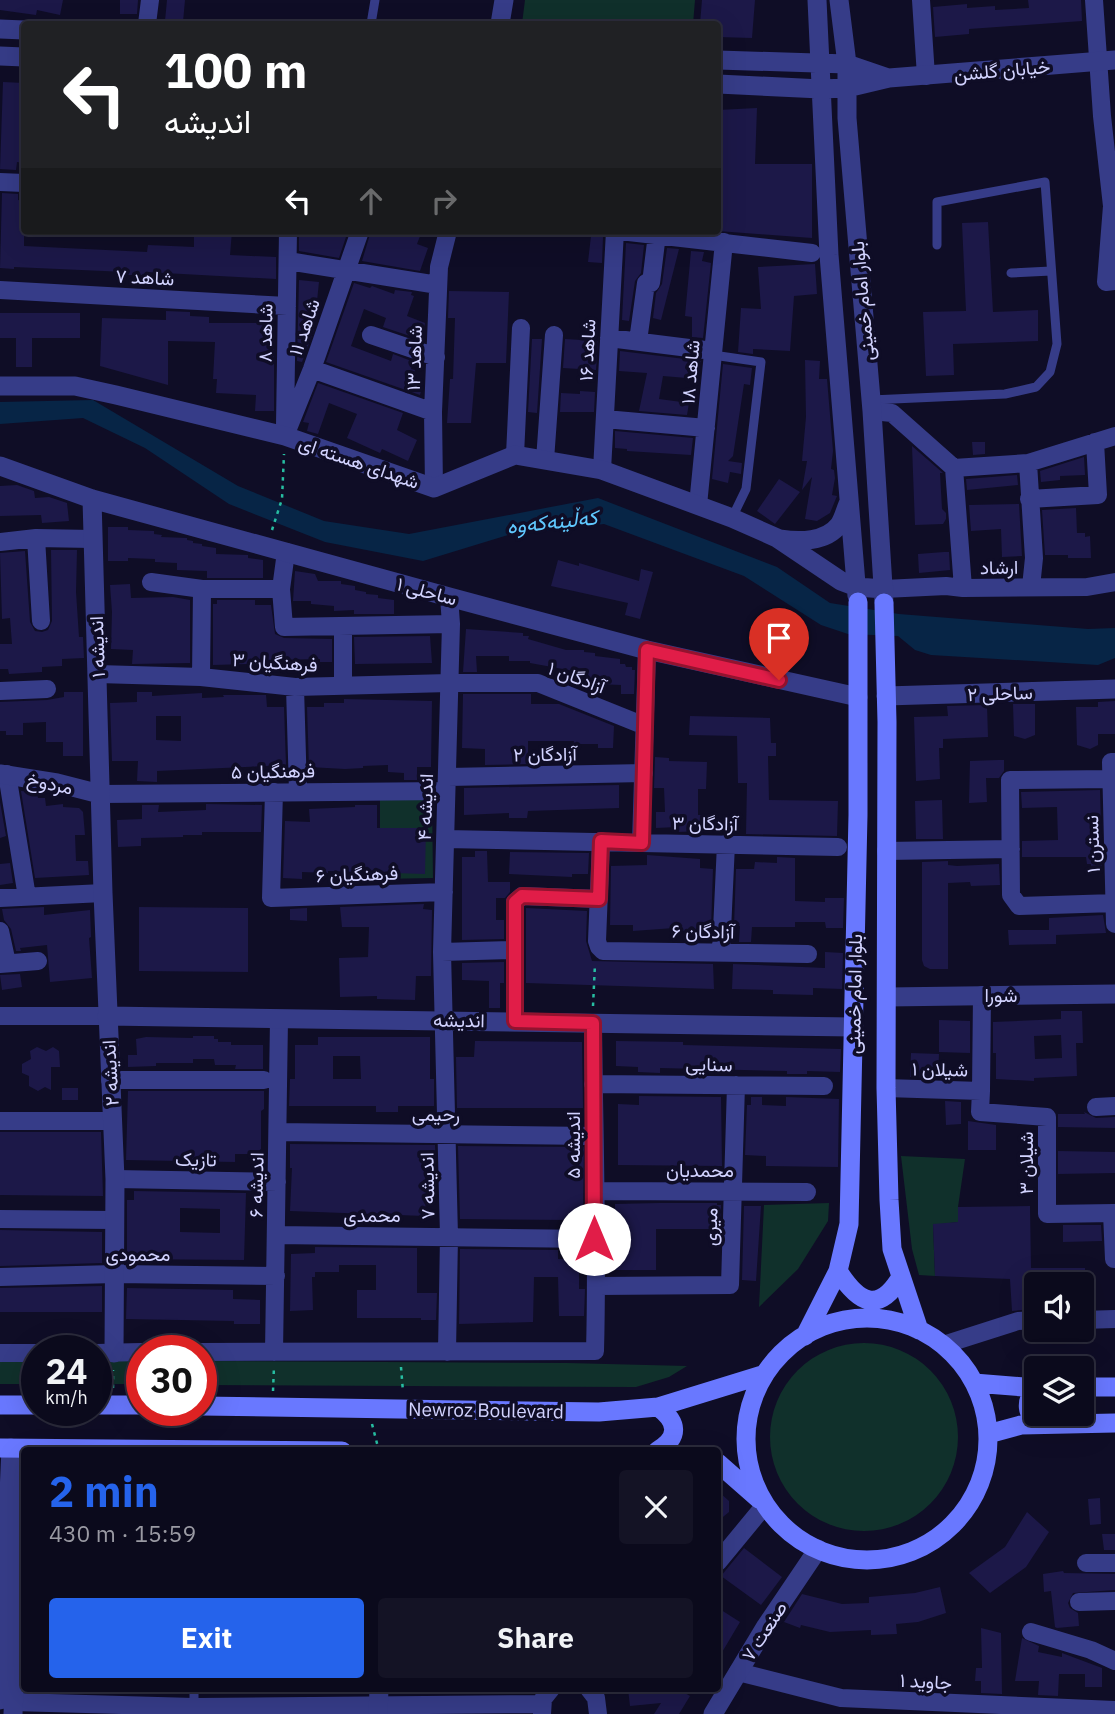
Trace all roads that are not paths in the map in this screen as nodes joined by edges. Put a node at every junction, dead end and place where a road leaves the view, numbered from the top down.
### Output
1 (150, 0) edge
2 (375, 0) edge
3 (504, 0) edge
4 (817, 0) edge
5 (839, 0) edge
6 (921, 0) edge
7 (1094, 0) edge
8 (147, 21) edge
9 (372, 21) edge
10 (500, 21) edge
11 (0, 29) edge
12 (21, 30) edge
13 (0, 56) edge
14 (21, 57) edge
15 (721, 60) edge
16 (1106, 61) edge
17 (847, 64) junction
18 (821, 65) junction
19 (926, 76) junction
20 (889, 78) junction
21 (721, 84) edge
22 (847, 88) junction
23 (821, 89) junction
24 (1109, 116) edge
25 (1112, 174) edge
26 (0, 182) edge
27 (21, 183) edge
28 (1113, 206) edge
29 (288, 235) edge
30 (359, 235) edge
31 (447, 235) edge
32 (615, 235) edge
33 (657, 235) edge
34 (665, 235) edge
35 (724, 242) junction
36 (937, 245) dead end
37 (812, 253) dead end
38 (288, 261) junction
39 (346, 271) junction
40 (1051, 271) junction
41 (1011, 274) dead end
42 (1115, 281) edge
43 (438, 285) junction
44 (0, 290) edge
45 (287, 306) junction
46 (521, 328) dead end
47 (370, 335) dead end
48 (554, 335) dead end
49 (609, 338) junction
50 (638, 341) junction
51 (713, 353) junction
52 (436, 357) junction
53 (312, 369) junction
54 (0, 386) edge
55 (872, 405) junction
56 (433, 412) junction
57 (605, 419) junction
58 (706, 428) junction
59 (285, 436) junction
60 (1115, 436) edge
61 (1095, 442) junction
62 (515, 455) junction
63 (545, 460) junction
64 (1028, 463) junction
65 (0, 466) edge
66 (954, 468) junction
67 (602, 470) junction
68 (434, 488) junction
69 (1107, 495) edge
70 (92, 499) junction
71 (1029, 499) junction
72 (849, 500) junction
73 (698, 505) junction
74 (732, 518) junction
75 (36, 538) junction
76 (777, 538) junction
77 (93, 539) junction
78 (0, 542) edge
79 (286, 552) junction
80 (151, 582) dead end
81 (1115, 582) edge
82 (1031, 587) junction
83 (963, 588) junction
84 (202, 589) junction
85 (281, 589) junction
86 (857, 594) junction
87 (884, 596) junction
88 (449, 597) junction
89 (41, 621) dead end
90 (451, 624) junction
91 (343, 626) junction
92 (647, 650) junction
93 (98, 674) junction
94 (201, 677) junction
95 (449, 683) junction
96 (344, 686) junction
97 (295, 687) junction
98 (1115, 689) edge
99 (47, 690) dead end
100 (0, 691) edge
101 (886, 696) junction
102 (858, 697) junction
103 (645, 726) junction
104 (1112, 767) edge
105 (643, 773) junction
106 (3, 774) edge
107 (447, 784) junction
108 (274, 792) junction
109 (298, 792) junction
110 (100, 794) junction
111 (445, 839) junction
112 (601, 841) junction
113 (642, 843) junction
114 (726, 844) junction
115 (838, 847) dead end
116 (1011, 849) junction
117 (886, 851) junction
118 (444, 892) junction
119 (103, 893) junction
120 (27, 897) junction
121 (0, 898) edge
122 (599, 899) junction
123 (1115, 904) edge
124 (1115, 910) edge
125 (1115, 924) edge
126 (0, 932) edge
127 (514, 950) junction
128 (442, 952) junction
129 (721, 952) junction
130 (808, 954) dead end
131 (38, 961) dead end
132 (3, 964) edge
133 (982, 995) junction
134 (1115, 995) edge
135 (887, 997) junction
136 (0, 1016) edge
137 (107, 1016) junction
138 (279, 1018) junction
139 (444, 1019) junction
140 (515, 1021) junction
141 (593, 1023) junction
142 (853, 1027) junction
143 (110, 1080) junction
144 (264, 1080) dead end
145 (593, 1084) junction
146 (736, 1086) junction
147 (824, 1086) dead end
148 (886, 1088) junction
149 (981, 1091) junction
150 (1115, 1106) edge
151 (1096, 1107) dead end
152 (0, 1121) edge
153 (113, 1121) junction
154 (278, 1132) junction
155 (447, 1135) junction
156 (593, 1136) junction
157 (115, 1179) junction
158 (277, 1182) junction
159 (594, 1191) junction
160 (732, 1191) junction
161 (807, 1192) dead end
162 (1113, 1213) edge
163 (0, 1219) edge
164 (115, 1220) junction
165 (276, 1235) junction
166 (449, 1236) junction
167 (594, 1239) junction
168 (1111, 1259) edge
169 (838, 1271) junction
170 (115, 1274) junction
171 (276, 1276) junction
172 (0, 1277) edge
173 (901, 1277) junction
174 (597, 1286) junction
175 (1115, 1319) edge
176 (1094, 1320) edge
177 (1024, 1321) edge
178 (919, 1330) junction
179 (107, 1335) edge
180 (805, 1336) junction
181 (943, 1345) junction
182 (217, 1352) edge
183 (274, 1352) junction
184 (447, 1352) junction
185 (0, 1353) edge
186 (21, 1353) edge
187 (765, 1374) junction
188 (974, 1383) junction
189 (1024, 1387) edge
190 (1094, 1387) edge
191 (1115, 1387) edge
192 (0, 1405) edge
193 (21, 1405) edge
194 (217, 1406) edge
195 (658, 1407) junction
196 (1094, 1423) edge
197 (1115, 1423) edge
198 (1024, 1425) edge
199 (988, 1434) junction
200 (663, 1447) edge
201 (16, 1449) edge
202 (721, 1466) edge
203 (21, 1485) edge
204 (765, 1505) junction
205 (10, 1515) edge
206 (818, 1549) junction
207 (721, 1558) edge
208 (1086, 1563) dead end
209 (1115, 1563) edge
210 (1115, 1601) edge
211 (1079, 1602) dead end
212 (1031, 1632) dead end
213 (1115, 1661) edge
214 (738, 1672) junction
215 (194, 1692) edge
216 (591, 1692) edge
217 (545, 1702) edge
218 (378, 1703) edge
219 (9, 1705) edge
220 (1115, 1710) edge
221 (194, 1711) edge
222 (598, 1714) edge
223 (713, 1714) edge

1 - 8 street
2 - 9 lane
3 - 10 street
4 - 18 street, بلوار امام خمینی
5 - 17 street, بلوار امام خمینی
6 - 19 street
7 - 16 street
11 - 12 street
13 - 14 street
15 - 18 street
16 - 19 street, خیابان گلشن
16 - 24 street
17 - 18 street
17 - 20 street, خیابان گلشن
17 - 22 street, بلوار امام خمینی
18 - 23 street, بلوار امام خمینی
19 - 20 street, خیابان گلشن
20 - 22 street, خیابان گلشن
21 - 23 street, خیابان گلشن
22 - 23 street, خیابان گلشن
22 - 55 street, بلوار امام خمینی
23 - 72 street, بلوار امام خمینی
24 - 25 street
25 - 28 street
26 - 27 street
28 - 42 street
29 - 38 street, شاهد ۸
30 - 39 street, شاهد ۱۱
31 - 43 street, شاهد ۱۳
32 - 49 street, شاهد ۱۶
33 - 50 street
34 - 35 street
35 - 37 street
35 - 51 street, شاهد ۱۸
36 - 40 lane
38 - 39 street
38 - 45 street, شاهد ۸
39 - 43 street
39 - 53 street, شاهد ۱۱
40 - 41 lane
40 - 55 lane
43 - 52 street, شاهد ۱۳
44 - 45 street, شاهد ۷
45 - 59 street, شاهد ۸
46 - 62 street
47 - 52 street
48 - 63 street
49 - 50 street
49 - 57 street, شاهد ۱۶
50 - 51 street
51 - 58 street, شاهد ۱۸
51 - 74 lane
52 - 56 street, شاهد ۱۳
53 - 56 street
53 - 59 street, شاهد ۱۱
54 - 59 street, شهدای هسته ای
55 - 66 street
55 - 87 street, بلوار امام خمینی
56 - 68 street, شاهد ۱۳
57 - 58 street
57 - 67 street, شاهد ۱۶
58 - 73 street, شاهد ۱۸
59 - 68 street, شهدای هسته ای
60 - 61 street
61 - 64 street
61 - 69 street
62 - 63 street
62 - 68 street, شهدای هسته ای
63 - 67 street
64 - 66 street
64 - 71 street
65 - 70 street, ساحلی ۱
66 - 83 street
67 - 73 street
69 - 71 street
70 - 77 street, اندیشه ۱
70 - 79 street, ساحلی ۱
71 - 82 street
72 - 76 street
72 - 86 street, بلوار امام خمینی
73 - 74 street
74 - 76 street
75 - 77 street
75 - 78 street
75 - 89 street
76 - 86 street
77 - 93 street, اندیشه ۱
79 - 85 street
79 - 88 street, ساحلی ۱
80 - 84 street
81 - 82 street, ارشاد
82 - 83 street, ارشاد
83 - 87 street, ارشاد
84 - 85 street
84 - 94 street
85 - 91 street
86 - 87 street
86 - 102 main road, بلوار امام خمینی
87 - 101 main road, بلوار امام خمینی
88 - 90 street, اندیشه ۴
88 - 92 street, ساحلی ۱
90 - 91 street
90 - 95 street, اندیشه ۴
91 - 96 street
92 - 102 street, ساحلی ۱
92 - 103 street
93 - 94 street, فرهنگیان ۳
93 - 110 street, اندیشه ۱
94 - 97 street, فرهنگیان ۳
95 - 96 street, فرهنگیان ۳
95 - 103 street, آزادگان ۱
95 - 107 street, اندیشه ۴
96 - 97 street, فرهنگیان ۳
97 - 109 street
98 - 101 street, ساحلی ۲
99 - 100 street
101 - 117 main road, بلوار امام خمینی
102 - 142 main road, بلوار امام خمینی
103 - 105 street
104 - 116 street
104 - 123 street, نسترن ۱
105 - 107 street, آزادگان ۲
105 - 113 street
106 - 110 street, مردوخ
106 - 120 street
107 - 109 street, فرهنگیان ۵
107 - 111 street, اندیشه ۴
108 - 109 street, فرهنگیان ۵
108 - 110 street, فرهنگیان ۵
108 - 118 street, فرهنگیان ۶
110 - 119 street, اندیشه ۲
111 - 112 street, آزادگان ۳
111 - 118 street, اندیشه ۴
112 - 113 street, آزادگان ۳
112 - 122 street
113 - 114 street, آزادگان ۳
114 - 115 street, آزادگان ۳
114 - 129 street
116 - 117 street
116 - 123 street
117 - 135 main road, بلوار امام خمینی
118 - 128 street, اندیشه ۴
119 - 120 street
119 - 137 street, اندیشه ۲
120 - 121 street
122 - 127 street
122 - 129 street, آزادگان ۶
123 - 124 street, نسترن ۱
124 - 125 street, نسترن ۱
126 - 132 street
127 - 128 street
127 - 140 street
128 - 139 street, اندیشه ۴
129 - 130 street, آزادگان ۶
131 - 132 street
133 - 134 street, شورا
133 - 135 street, شورا
133 - 149 street, شیلان ۱
135 - 148 main road, بلوار امام خمینی
136 - 137 street
137 - 138 street, اندیشه
137 - 143 street, اندیشه ۲
138 - 139 street, اندیشه
138 - 154 street, اندیشه ۶
139 - 140 street, اندیشه
139 - 155 street, اندیشه ۷
140 - 141 street, اندیشه
141 - 142 street, اندیشه
141 - 145 street, اندیشه ۵
142 - 169 main road, بلوار امام خمینی
143 - 144 street
143 - 153 street, اندیشه ۲
145 - 146 street, سنایی
145 - 156 street, اندیشه ۵
146 - 147 street, سنایی
146 - 160 street, میری
148 - 149 street, شیلان ۱
148 - 173 main road, بلوار امام خمینی
149 - 162 street, شیلان ۳
150 - 151 street
152 - 153 street
153 - 157 street, اندیشه ۲
154 - 155 street, رحیمی
154 - 158 street, اندیشه ۶
155 - 156 street, رحیمی
155 - 166 street, اندیشه ۷
156 - 159 street, اندیشه ۵
157 - 158 street, تازیک
157 - 164 street, اندیشه ۲
158 - 165 street, اندیشه ۶
159 - 160 street, محمدیان
159 - 167 street, اندیشه ۵
160 - 161 street, محمدیان
160 - 174 street, میری
162 - 168 street
163 - 164 street
164 - 170 street, اندیشه ۲
165 - 166 street, محمدی
165 - 171 street, اندیشه ۶
166 - 167 street, محمدی
166 - 184 street, اندیشه ۷
167 - 174 street, اندیشه ۵
169 - 173 main road
169 - 180 main road, بلوار امام خمینی
170 - 171 street, محمودی
170 - 172 street, محمودی
170 - 179 street, اندیشه ۲
171 - 183 street, اندیشه ۶
173 - 178 main road, بلوار امام خمینی
174 - 184 street, اندیشه ۵
175 - 176 street
177 - 181 street
178 - 180 main road
178 - 181 main road
180 - 187 main road
181 - 188 main road
182 - 183 street
183 - 184 street
185 - 186 street
187 - 195 main road, Newroz Boulevard
187 - 204 main road
188 - 189 main road
188 - 199 main road
190 - 191 main road
192 - 193 main road
194 - 195 main road, Newroz Boulevard
195 - 200 main road
196 - 197 main road
198 - 199 main road
199 - 206 main road
201 - 205 street
202 - 204 main road
203 - 205 street
204 - 206 main road
204 - 207 street
205 - 219 street
206 - 214 street, صنعت ۷
208 - 209 street
210 - 211 street
212 - 213 street
214 - 220 street, جاوید ۱
214 - 223 street, صنعت ۷
215 - 221 lane
216 - 222 street
217 - 218 street
218 - 221 street
219 - 221 street

